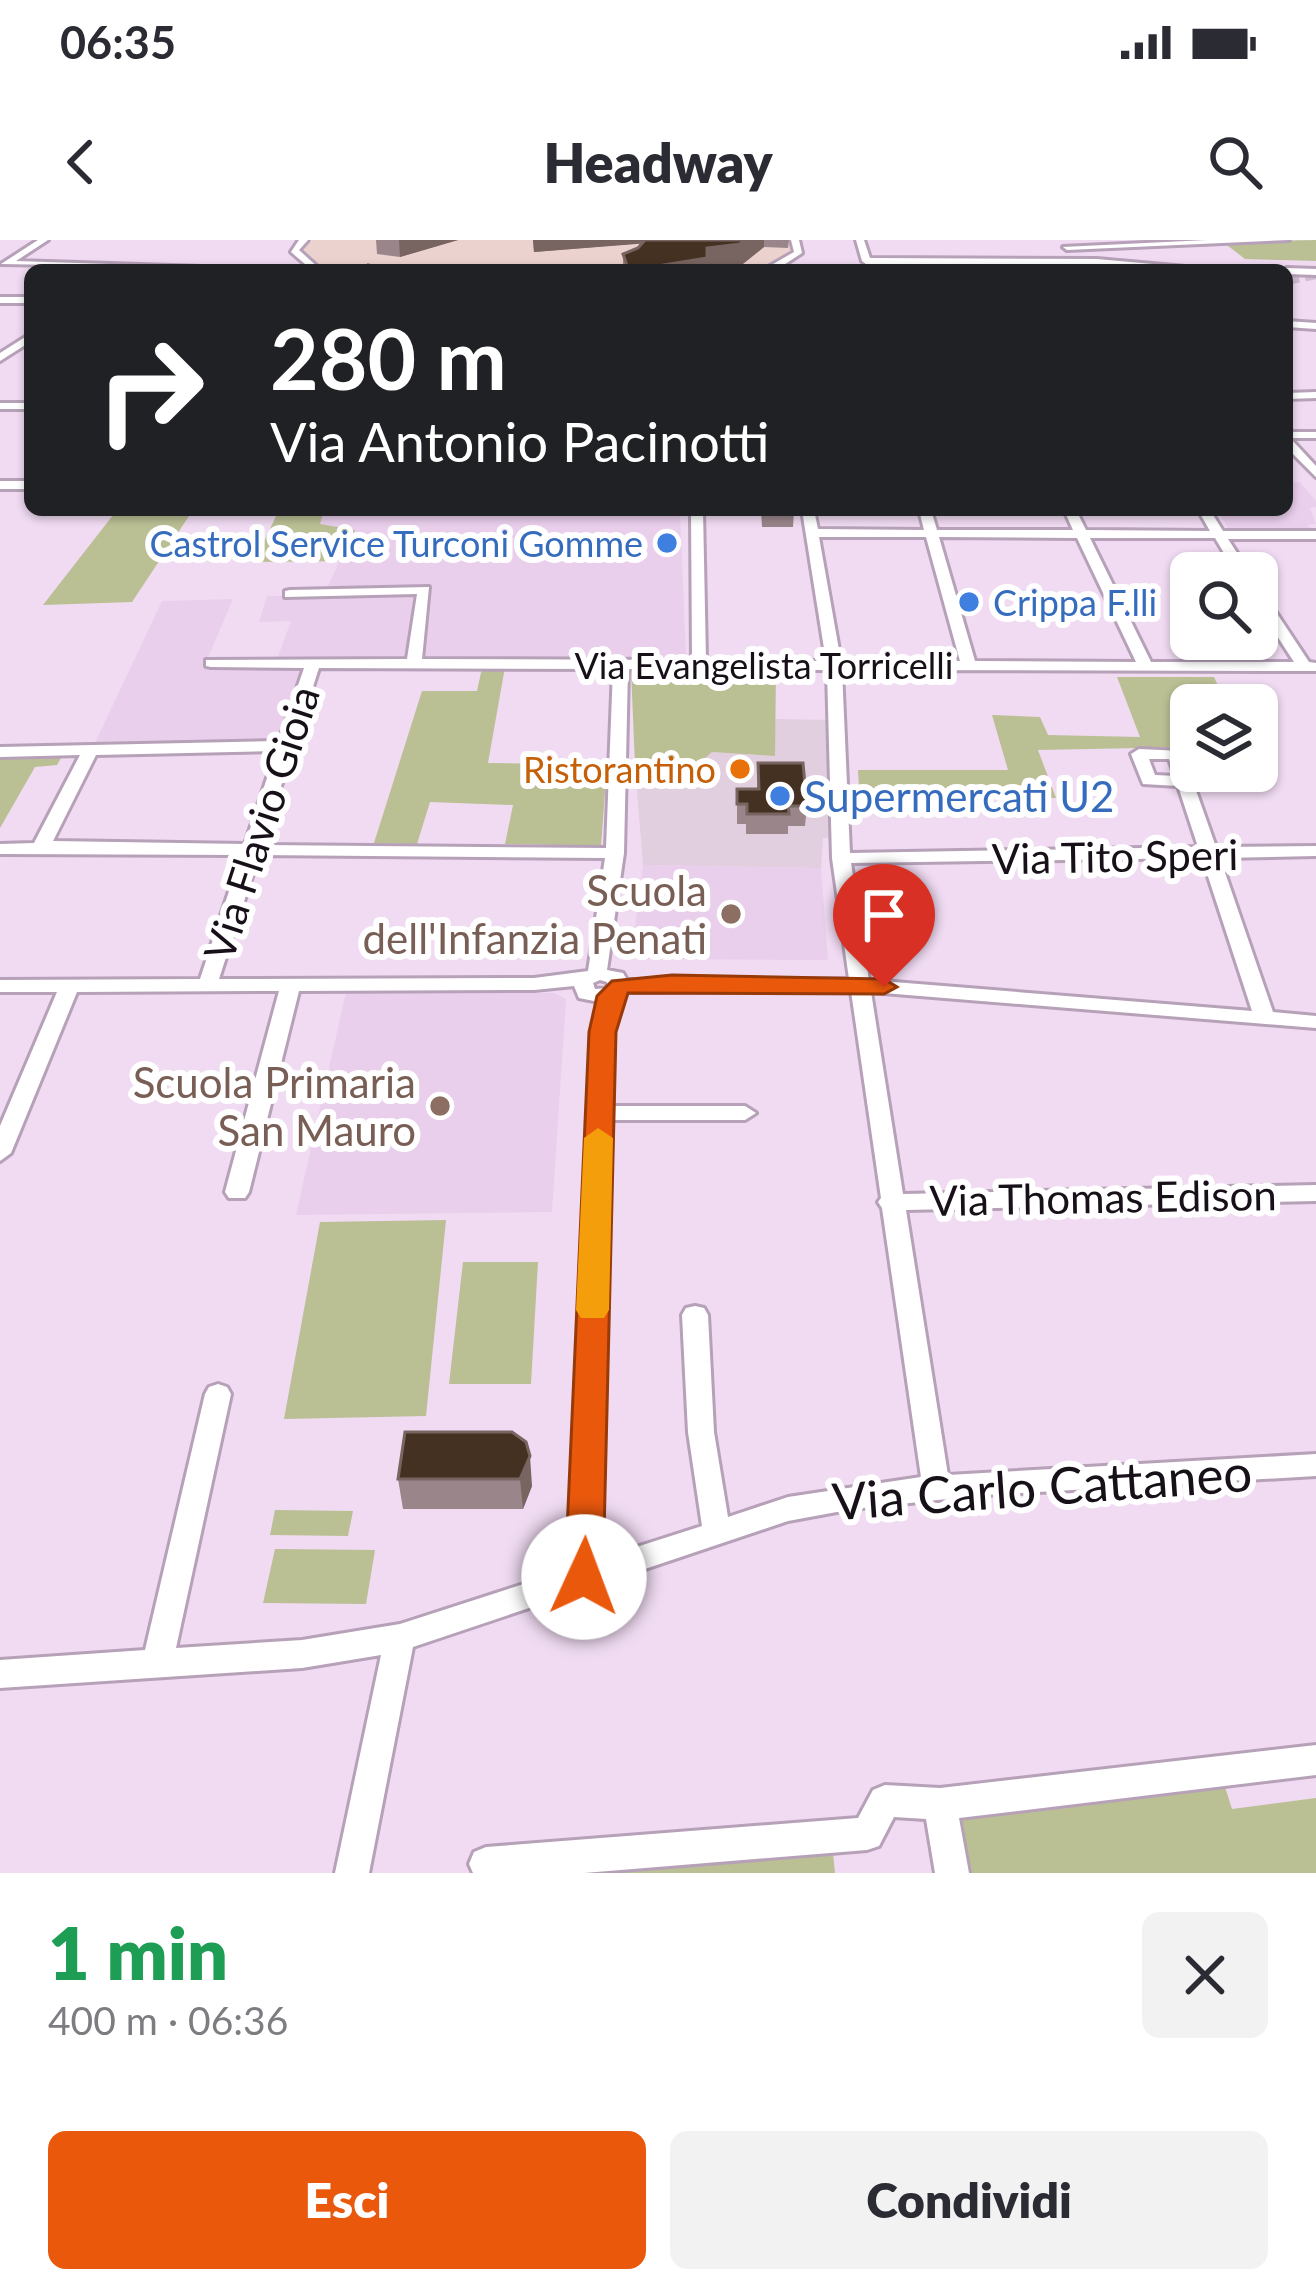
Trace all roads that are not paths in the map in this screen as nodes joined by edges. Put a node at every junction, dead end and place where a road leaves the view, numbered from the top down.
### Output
1 (44, 240) edge
2 (304, 240) edge
3 (795, 240) edge
4 (860, 240) edge
5 (1052, 240) edge
6 (1285, 240) edge
7 (1067, 247) junction
8 (309, 264) edge
9 (777, 264) edge
10 (916, 264) edge
11 (1102, 264) edge
12 (3, 265) edge
13 (23, 333) edge
14 (0, 358) edge
15 (1293, 448) edge
16 (1309, 476) edge
17 (697, 516) edge
18 (809, 516) edge
19 (927, 516) edge
20 (1073, 516) edge
21 (1207, 516) edge
22 (812, 533) junction
23 (933, 534) junction
24 (1316, 535) edge
25 (1082, 536) junction
26 (1220, 538) junction
27 (1229, 552) edge
28 (290, 594) dead end
29 (1278, 623) edge
30 (211, 663) dead end
31 (314, 663) junction
32 (414, 663) junction
33 (621, 664) junction
34 (699, 665) junction
35 (834, 665) junction
36 (969, 666) junction
37 (1146, 667) junction
38 (1310, 667) edge
39 (284, 746) junction
40 (91, 749) junction
41 (0, 752) edge
42 (1188, 792) edge
43 (56, 848) junction
44 (0, 849) edge
45 (254, 849) junction
46 (1316, 851) edge
47 (615, 853) junction
48 (1210, 856) junction
49 (841, 858) junction
50 (70, 984) junction
51 (208, 984) junction
52 (292, 984) junction
53 (859, 985) junction
54 (0, 986) edge
55 (598, 987) junction
56 (1265, 1019) junction
57 (1316, 1022) edge
58 (599, 1113) junction
59 (745, 1113) dead end
60 (0, 1153) edge
61 (237, 1192) dead end
62 (1316, 1193) edge
63 (890, 1202) junction
64 (695, 1315) dead end
65 (218, 1394) dead end
66 (1316, 1465) edge
67 (936, 1487) junction
68 (717, 1534) junction
69 (584, 1577) junction
70 (400, 1638) junction
71 (157, 1665) junction
72 (0, 1674) edge
73 (1316, 1760) edge
74 (940, 1804) junction
75 (486, 1864) dead end
76 (352, 1873) edge
77 (952, 1873) edge

1 - 12 street
2 - 8 street
3 - 9 street
4 - 10 street
5 - 7 street
6 - 7 street
7 - 11 street
13 - 14 street
15 - 16 street
17 - 34 street
18 - 22 street
19 - 23 street
20 - 25 street
21 - 26 street
22 - 23 street
22 - 35 street
23 - 25 street
23 - 36 street
24 - 26 street
25 - 26 street
25 - 37 street
26 - 27 street
28 - 32 street
29 - 38 street
30 - 31 street, Via Evangelista Torricelli
31 - 32 street, Via Evangelista Torricelli
31 - 39 street, Via Flavio Gioia
32 - 33 street, Via Evangelista Torricelli
33 - 34 street, Via Evangelista Torricelli
33 - 47 street
34 - 35 street, Via Evangelista Torricelli
35 - 36 street, Via Evangelista Torricelli
35 - 49 street
36 - 37 street, Via Evangelista Torricelli
37 - 38 street, Via Evangelista Torricelli
39 - 40 street
39 - 45 street, Via Flavio Gioia
40 - 41 street
40 - 43 street
42 - 48 street
43 - 44 street
43 - 45 street
45 - 47 street
45 - 51 street, Via Flavio Gioia
46 - 48 street, Via Tito Speri
47 - 55 street
48 - 49 street, Via Tito Speri
48 - 56 street
49 - 53 street
50 - 51 street
50 - 54 street
50 - 60 street
51 - 52 street
52 - 55 street
52 - 61 street
53 - 55 street
53 - 56 street
53 - 63 street
55 - 58 street
56 - 57 street
58 - 59 street
58 - 69 street
62 - 63 street, Via Thomas Edison
63 - 67 street
64 - 68 street
65 - 71 street
66 - 67 street, Via Carlo Cattaneo
67 - 68 street, Via Carlo Cattaneo
68 - 69 street, Via Carlo Cattaneo
69 - 70 street, Via Carlo Cattaneo
70 - 71 street, Via Carlo Cattaneo
70 - 76 street
71 - 72 street, Via Carlo Cattaneo
73 - 74 street
74 - 75 street
74 - 77 street

